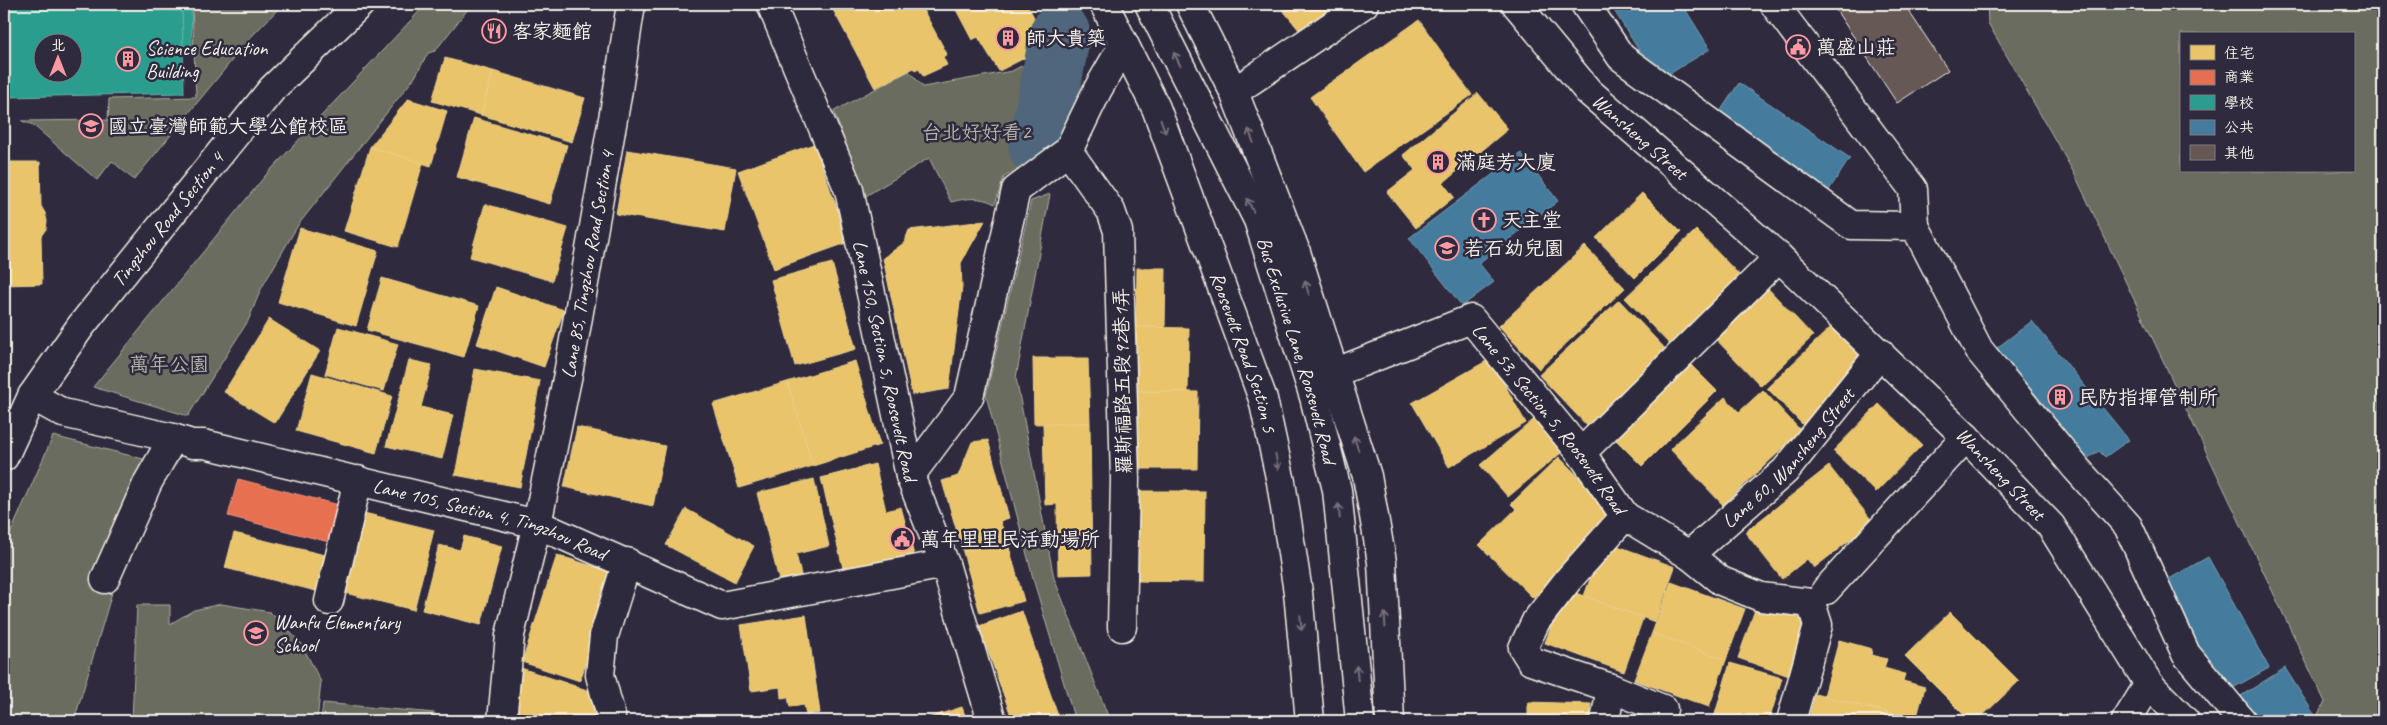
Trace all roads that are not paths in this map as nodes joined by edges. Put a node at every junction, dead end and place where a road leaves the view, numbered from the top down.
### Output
1 (360, 4) edge
2 (631, 4) edge
3 (771, 4) edge
4 (1104, 4) edge
5 (1149, 4) edge
6 (1190, 4) edge
7 (1364, 4) edge
8 (1516, 4) edge
9 (1585, 4) edge
10 (1774, 4) edge
11 (1124, 44) junction
12 (1234, 92) junction
13 (1068, 151) junction
14 (1915, 226) junction
15 (1779, 258) junction
16 (1880, 353) junction
17 (1334, 373) junction
18 (32, 396) junction
19 (1966, 437) junction
20 (173, 438) junction
21 (1581, 453) junction
22 (4, 457) edge
23 (910, 476) junction
24 (358, 480) junction
25 (1625, 516) junction
26 (537, 524) junction
27 (1689, 555) junction
28 (627, 562) junction
29 (945, 564) junction
30 (105, 579) dead end
31 (1818, 596) junction
32 (329, 601) dead end
33 (1122, 627) dead end
34 (2149, 684) junction
35 (1611, 688) junction
36 (1663, 709) dead end
37 (502, 721) edge
38 (610, 721) edge
39 (992, 721) edge
40 (1310, 721) edge
41 (1360, 721) edge
42 (1390, 721) edge
43 (1605, 721) edge
44 (1791, 721) edge
45 (2126, 721) edge
46 (2185, 721) edge
47 (2242, 721) edge

1 - 18 street, Tingzhou Road Section 4
2 - 26 street, Lane 85, Tingzhou Road Section 4
3 - 23 street, Lane 150, Section 5, Roosevelt Road
4 - 11 street, Roosevelt Road Section 5
41 -> 5 street, Bus Exclusive Lane, Roosevelt Road
6 - 12 street
7 - 12 street
8 - 15 street, Wansheng Street
9 - 14 street
10 - 14 street
11 - 13 street
11 -> 40 street, Roosevelt Road Section 5
17 -> 12 street
13 - 23 street
13 - 33 street, 羅斯福路五段92巷1弄
14 - 47 street
15 - 16 street, Wansheng Street
15 - 21 street
16 - 19 street, Wansheng Street
16 - 27 street, Lane 60, Wansheng Street
17 - 21 street, Lane 53, Section 5, Roosevelt Road
42 -> 17 street
18 - 20 street, Lane 105, Section 4, Tingzhou Road
18 - 22 street, Tingzhou Road Section 4
19 - 31 street
19 - 34 street, Wansheng Street
20 - 24 street, Lane 105, Section 4, Tingzhou Road
20 - 30 street
21 - 25 street, Lane 53, Section 5, Roosevelt Road
23 - 29 street, Lane 150, Section 5, Roosevelt Road
24 - 26 street, Lane 105, Section 4, Tingzhou Road
24 - 32 street
25 - 27 street, Lane 53, Section 5, Roosevelt Road
25 - 35 street
26 - 28 street, Lane 105, Section 4, Tingzhou Road
26 - 37 street, Lane 85, Tingzhou Road Section 4
27 - 31 street, Lane 53, Section 5, Roosevelt Road
28 - 29 street, Lane 105, Section 4, Tingzhou Road
28 - 38 street
29 - 39 street, Lane 150, Section 5, Roosevelt Road
31 - 44 street
34 - 45 street
34 - 46 street, Wansheng Street
35 - 36 street
35 - 43 street

